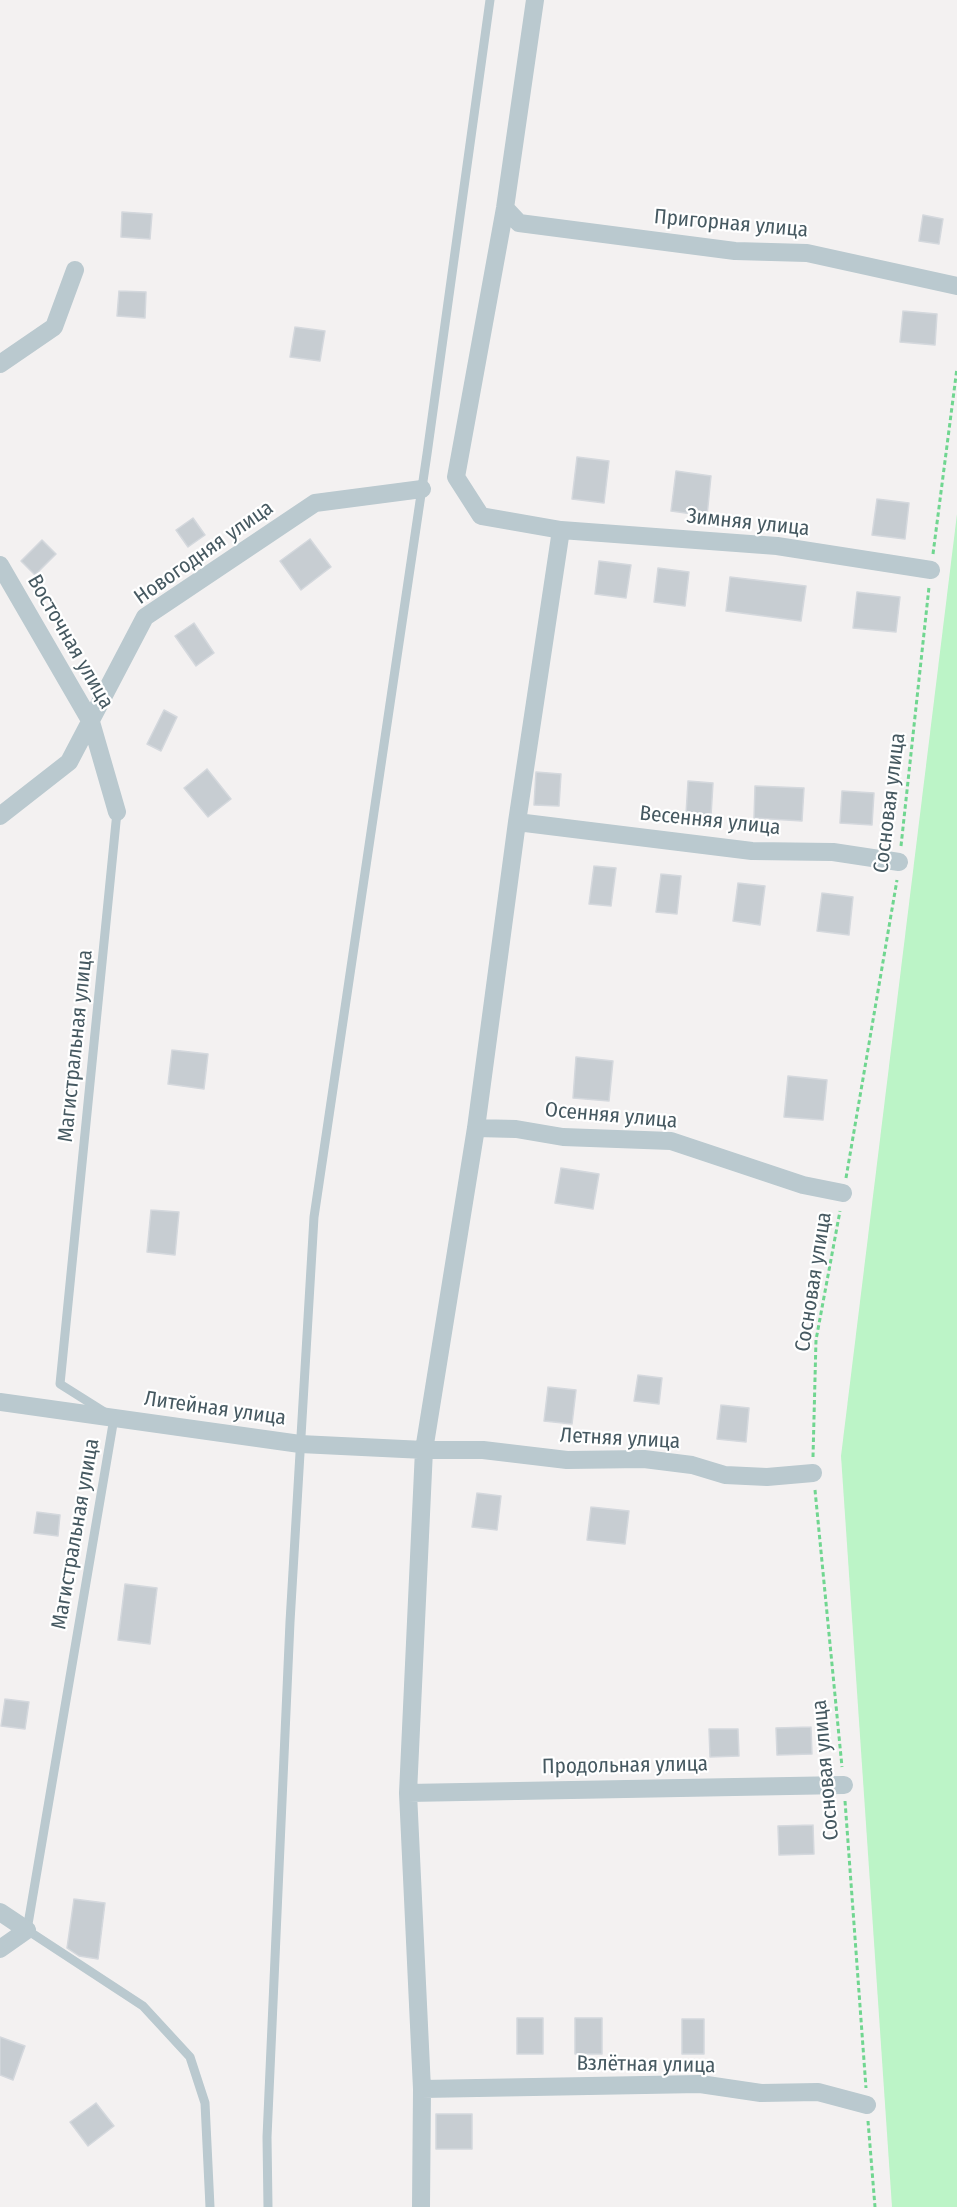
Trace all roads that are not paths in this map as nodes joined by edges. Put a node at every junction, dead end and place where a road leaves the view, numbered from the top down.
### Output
1 (490, 0) edge
2 (535, 0) edge
3 (506, 208) junction
4 (75, 270) dead end
5 (957, 286) edge
6 (0, 364) edge
7 (422, 489) junction
8 (561, 530) junction
9 (0, 565) edge
10 (930, 570) road end
11 (91, 722) junction
12 (117, 812) joint
13 (0, 816) edge
14 (517, 822) junction
15 (900, 862) road end
16 (476, 1128) junction
17 (843, 1193) road end
18 (0, 1402) edge
19 (114, 1418) junction
20 (300, 1444) junction
21 (424, 1450) junction
22 (813, 1473) road end
23 (844, 1785) road end
24 (408, 1793) junction
25 (0, 1912) edge
26 (27, 1930) junction
27 (0, 1949) edge
28 (422, 2089) junction
29 (867, 2105) road end
30 (210, 2207) edge
31 (268, 2207) edge
32 (421, 2207) edge

1 - 7 lane
2 - 3 street, Зимняя улица
3 - 5 street, Пригорная улица
3 - 8 street, Зимняя улица
4 - 6 street
7 - 11 street, Новогодняя улица
7 - 20 lane
8 - 10 street, Зимняя улица
8 - 14 street
9 - 11 street, Восточная улица
11 - 12 street, Восточная улица
11 - 13 street, Новогодняя улица
12 - 19 lane, Магистральная улица
14 - 15 street, Весенняя улица
14 - 16 street
16 - 17 street, Осенняя улица
16 - 21 street
18 - 19 street, Литейная улица
19 - 20 street, Литейная улица
19 - 26 lane, Магистральная улица
20 - 21 street, Литейная улица
20 - 31 lane
21 - 22 street, Летняя улица
21 - 24 street
23 - 24 street, Продольная улица
24 - 28 street
25 - 26 street
26 - 27 street
26 - 30 lane
28 - 29 street, Взлётная улица
28 - 32 street

